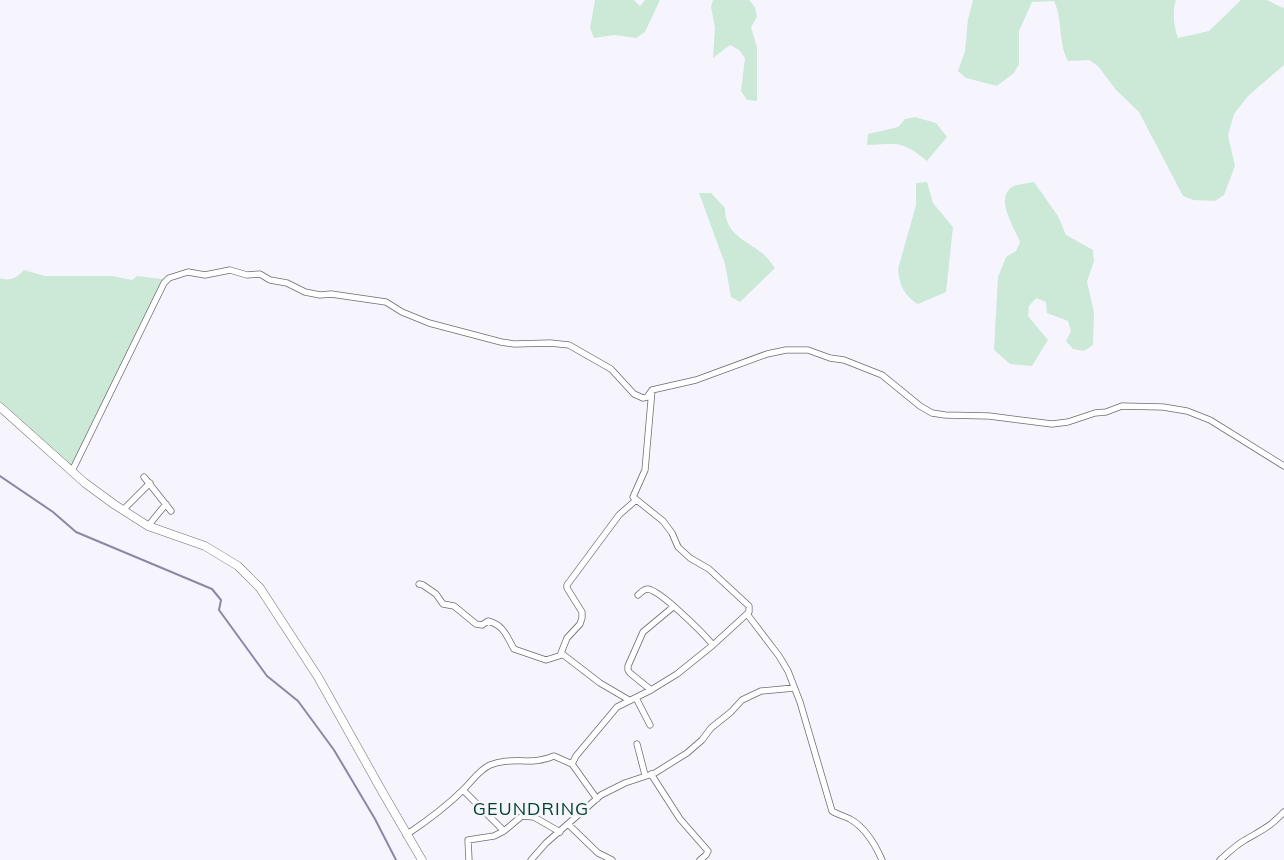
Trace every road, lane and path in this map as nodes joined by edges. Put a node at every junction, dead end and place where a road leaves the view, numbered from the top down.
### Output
1 (652, 390) junction
2 (0, 407) edge
3 (1284, 466) edge
4 (72, 471) junction
5 (144, 477) dead end
6 (150, 483) junction
7 (636, 500) junction
8 (166, 504) junction
9 (123, 510) junction
10 (171, 511) dead end
11 (148, 526) junction
12 (419, 584) dead end
13 (638, 596) dead end
14 (673, 607) junction
15 (747, 614) junction
16 (713, 645) junction
17 (562, 655) junction
18 (794, 688) junction
19 (651, 690) junction
20 (632, 699) junction
21 (650, 725) dead end
22 (637, 744) dead end
23 (572, 764) junction
24 (648, 774) junction
25 (463, 790) junction
26 (597, 799) junction
27 (1284, 812) edge
28 (569, 825) junction
29 (504, 831) junction
30 (560, 832) junction
31 (406, 834) junction
32 (422, 860) edge
33 (468, 860) edge
34 (531, 860) edge
35 (612, 860) edge
36 (700, 860) edge
37 (882, 860) edge
38 (1220, 860) edge

1 - 3 street
1 - 4 street
1 - 7 street
2 - 4 street
4 - 9 street
5 - 6 street
6 - 8 street
6 - 9 street
7 - 15 street
7 - 17 street
8 - 10 street
8 - 11 street
9 - 11 street
11 - 31 street
12 - 17 street
13 - 14 street
14 - 16 street
14 - 19 street
15 - 16 street
15 - 18 street
16 - 19 street
17 - 20 street
18 - 24 street
18 - 37 street
19 - 20 street
20 - 21 street
20 - 23 street
22 - 24 street
23 - 25 street
23 - 26 street
24 - 26 street
24 - 36 street
25 - 29 street
25 - 31 street
26 - 28 street
27 - 38 street
28 - 30 street
28 - 35 street
29 - 30 street
29 - 33 street
30 - 34 street
31 - 32 street

